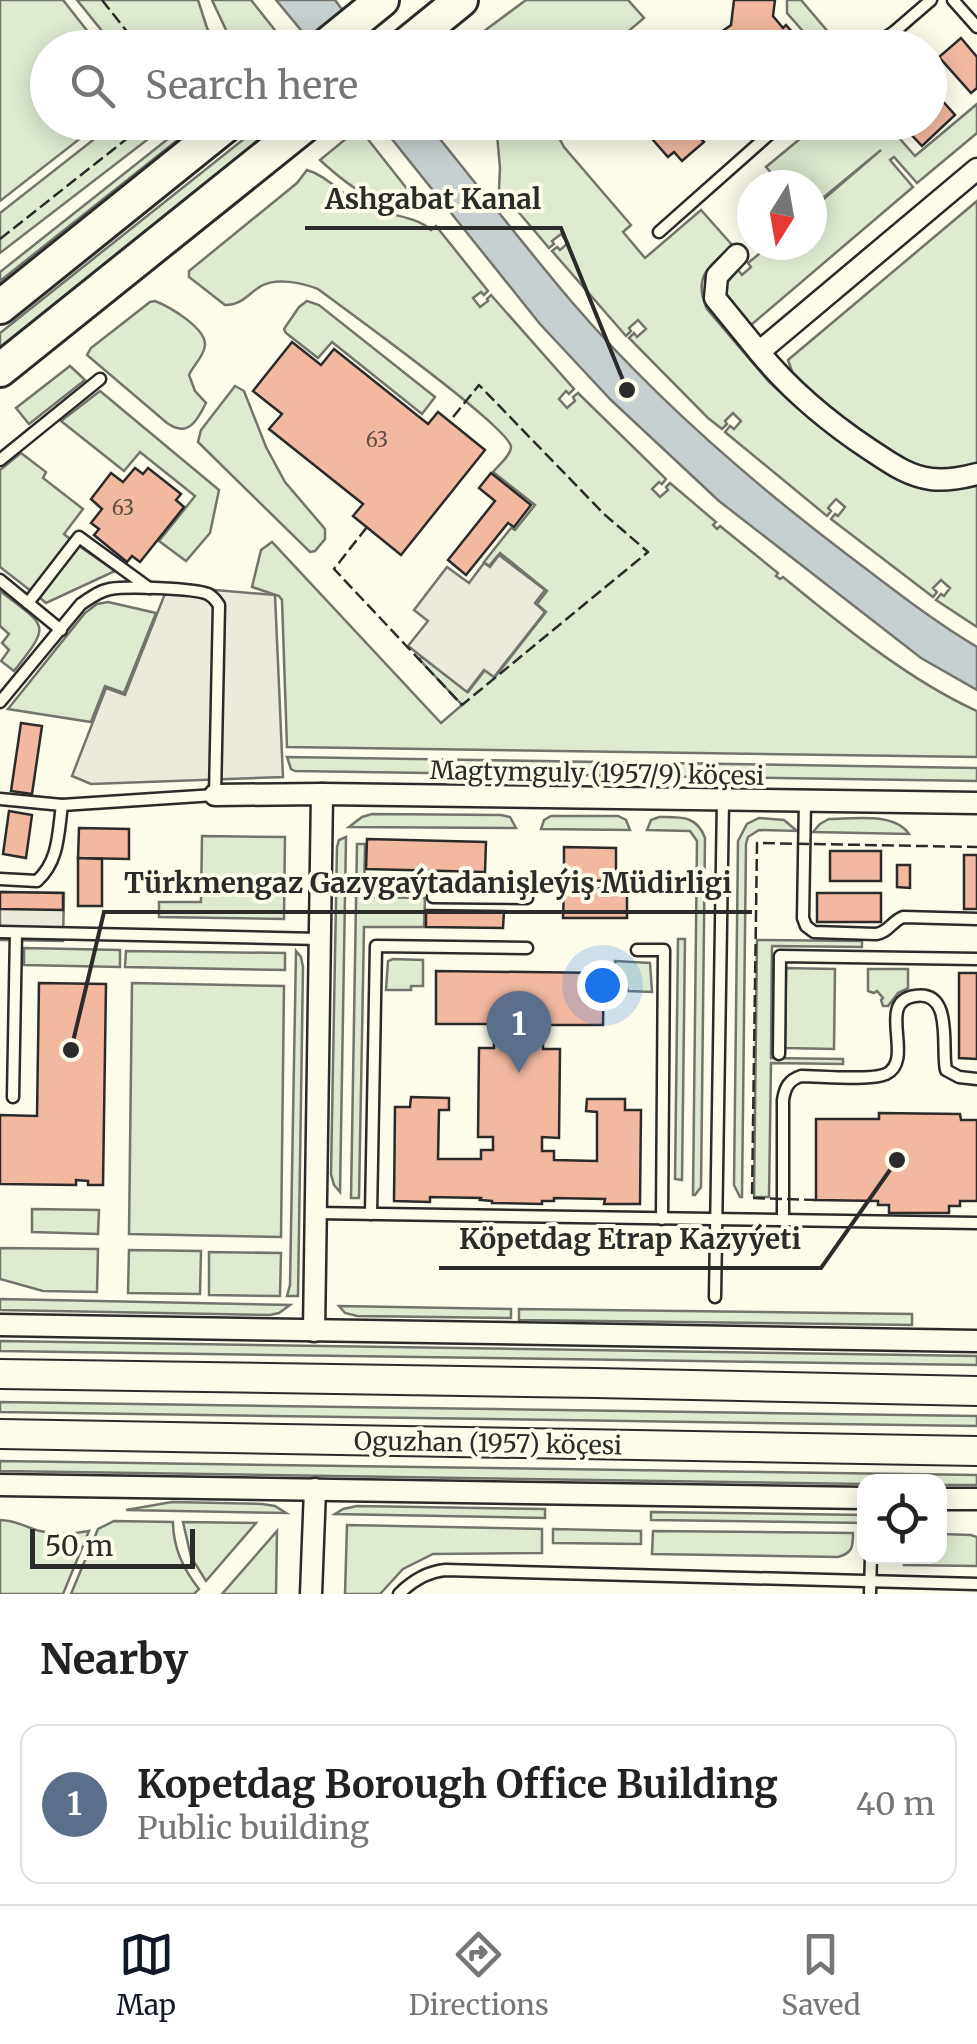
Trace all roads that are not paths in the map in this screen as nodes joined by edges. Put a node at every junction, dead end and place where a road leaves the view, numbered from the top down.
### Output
1 (382, 0) edge
2 (461, 0) edge
3 (931, 0) edge
4 (953, 0) edge
5 (977, 27) edge
6 (346, 30) edge
7 (424, 30) edge
8 (896, 30) edge
9 (208, 140) edge
10 (287, 140) edge
11 (764, 140) edge
12 (977, 169) edge
13 (659, 232) dead end
14 (737, 255) dead end
15 (0, 307) edge
16 (759, 352) junction
17 (0, 370) edge
18 (100, 379) dead end
19 (0, 460) edge
20 (977, 474) edge
21 (0, 580) edge
22 (150, 589) junction
23 (28, 603) junction
24 (61, 630) junction
25 (0, 702) edge
26 (322, 794) junction
27 (216, 796) junction
28 (0, 799) edge
29 (724, 800) junction
30 (805, 801) junction
31 (977, 803) edge
32 (62, 806) junction
33 (0, 879) edge
34 (433, 897) dead end
35 (527, 898) dead end
36 (977, 918) edge
37 (0, 932) edge
38 (16, 933) junction
39 (320, 939) junction
40 (527, 948) dead end
41 (637, 950) dead end
42 (977, 958) edge
43 (779, 1054) dead end
44 (977, 1079) edge
45 (13, 1097) dead end
46 (316, 1212) junction
47 (371, 1214) junction
48 (662, 1219) junction
49 (716, 1220) junction
50 (783, 1221) junction
51 (977, 1224) edge
52 (716, 1297) dead end
53 (0, 1325) edge
54 (314, 1331) junction
55 (977, 1341) edge
56 (0, 1374) edge
57 (977, 1391) edge
58 (0, 1434) edge
59 (977, 1452) edge
60 (0, 1486) edge
61 (314, 1489) junction
62 (857, 1498) edge
63 (947, 1499) edge
64 (977, 1500) edge
65 (977, 1584) edge
66 (870, 1588) edge
67 (312, 1594) edge
68 (399, 1594) edge

1 - 6 main road
2 - 7 main road
3 - 8 lane
4 - 5 lane
9 - 15 main road
10 - 17 main road
11 - 13 lane
12 - 16 street
14 - 16 street
16 - 20 street
18 - 19 lane
21 - 23 lane
22 - 23 lane
22 - 24 lane
22 - 27 lane
23 - 24 lane
24 - 25 lane
26 - 27 street, Magtymguly (1957/9) köçesi
26 - 29 street, Magtymguly (1957/9) köçesi
26 - 39 street
27 - 32 lane
28 - 32 lane
29 - 30 street, Magtymguly (1957/9) köçesi
29 - 49 lane
30 - 31 street, Magtymguly (1957/9) köçesi
30 - 36 lane
32 - 33 lane
34 - 35 lane
37 - 38 lane
38 - 39 lane
38 - 45 lane
39 - 46 street
40 - 47 lane
41 - 48 lane
42 - 43 lane
44 - 50 lane
46 - 47 lane
46 - 54 street
47 - 48 lane
48 - 49 lane
49 - 50 lane
49 - 52 lane
50 - 51 lane
53 - 54 street
54 - 55 street
56 - 57 main road
58 - 59 main road, Oguzhan (1957) köçesi
60 - 61 street
61 - 62 street
61 - 67 street
63 - 64 street
65 - 66 lane
66 - 68 lane

